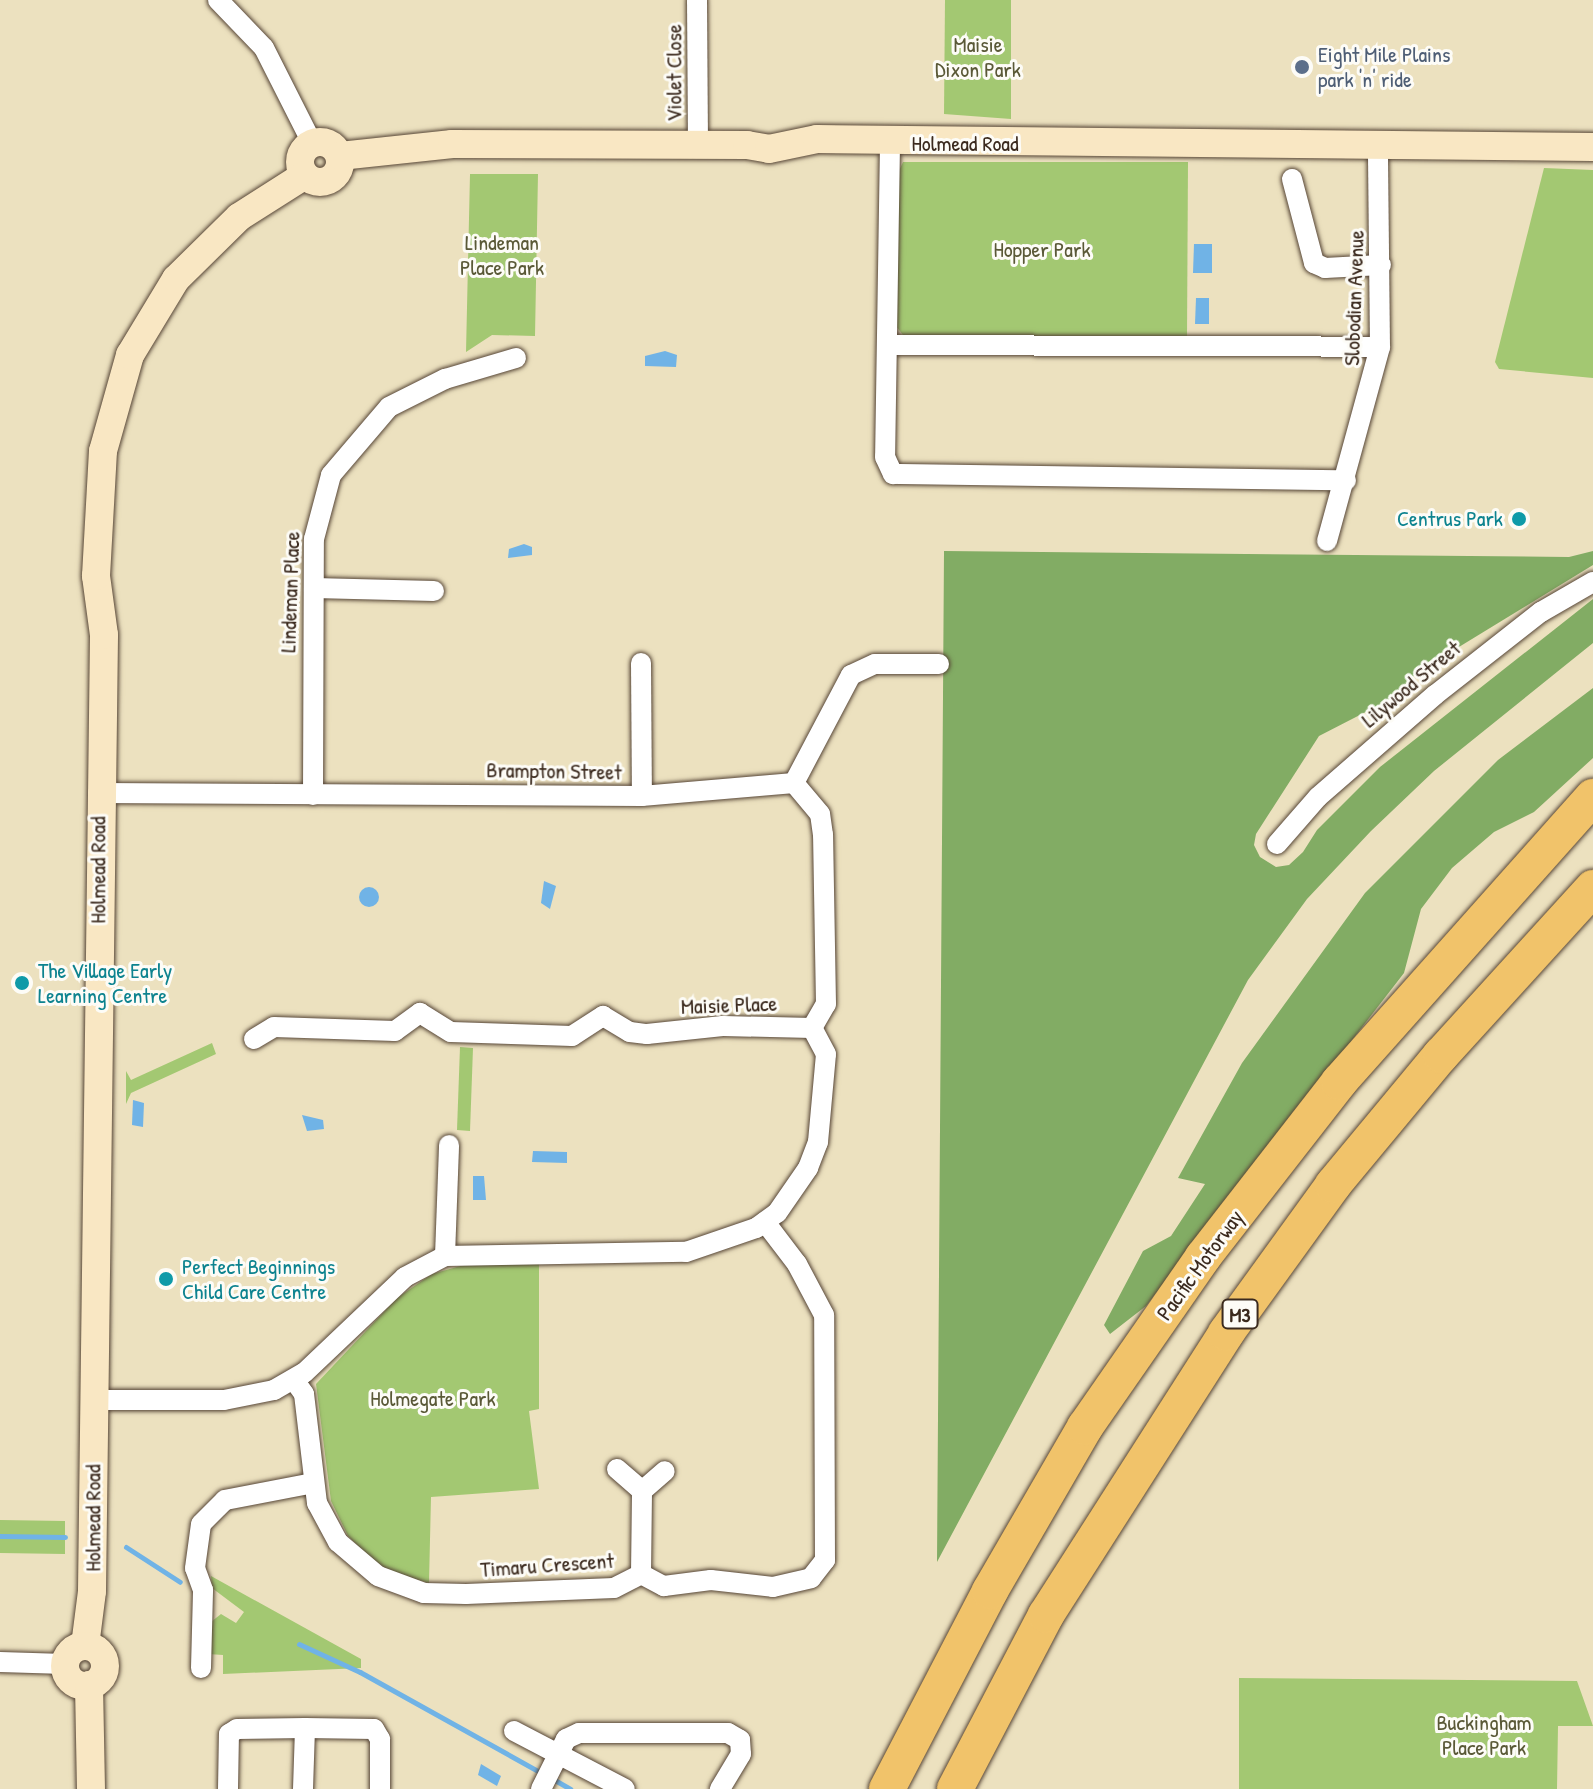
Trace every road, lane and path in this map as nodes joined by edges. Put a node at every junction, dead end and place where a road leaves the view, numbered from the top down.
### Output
1 (218, 0) edge
2 (697, 0) edge
3 (312, 143) junction
4 (890, 144) junction
5 (698, 145) junction
6 (1378, 145) junction
7 (1593, 147) edge
8 (340, 156) junction
9 (305, 175) junction
10 (1292, 179) dead end
11 (1381, 265) junction
12 (887, 345) junction
13 (1380, 347) junction
14 (516, 358) dead end
15 (1346, 480) junction
16 (1327, 541) dead end
17 (1593, 582) edge
18 (314, 588) junction
19 (434, 591) dead end
20 (641, 663) dead end
21 (939, 664) dead end
22 (794, 783) junction
23 (98, 793) junction
24 (313, 795) junction
25 (642, 796) junction
26 (1593, 797) edge
27 (1277, 844) dead end
28 (1593, 888) edge
29 (812, 1028) junction
30 (254, 1039) dead end
31 (449, 1145) dead end
32 (765, 1222) junction
33 (445, 1256) junction
34 (291, 1382) junction
35 (94, 1400) junction
36 (617, 1469) dead end
37 (665, 1471) dead end
38 (313, 1483) junction
39 (642, 1491) junction
40 (641, 1574) junction
41 (75, 1655) junction
42 (0, 1662) edge
43 (201, 1668) dead end
44 (305, 1728) junction
45 (514, 1731) dead end
46 (548, 1774) edge
47 (91, 1789) edge
48 (228, 1789) edge
49 (303, 1789) edge
50 (380, 1789) edge
51 (625, 1789) edge
52 (720, 1789) edge
53 (887, 1789) edge
54 (955, 1789) edge

1 - 3 street
2 - 5 street, Violet Close
3 - 8 street
3 - 9 street
4 - 5 street, Holmead Road
4 - 6 street, Holmead Road
4 - 12 street
5 - 8 street, Holmead Road
6 - 7 street, Holmead Road
6 - 11 street, Slobodian Avenue
8 - 9 street, Holmead Road
9 - 23 street, Holmead Road
10 - 11 street
11 - 13 street, Slobodian Avenue
12 - 13 street
12 - 15 street
13 - 15 street, Slobodian Avenue
14 - 18 street, Lindeman Place
15 - 16 street, Slobodian Avenue
17 - 27 street, Lilywood Street
18 - 19 street
18 - 24 street, Lindeman Place
20 - 25 street
21 - 22 street
22 - 25 street, Brampton Street
22 - 29 street
23 - 24 street, Brampton Street
23 - 35 street, Holmead Road
24 - 25 street, Brampton Street
26 - 53 highway, Pacific Motorway
28 - 54 highway, M3
29 - 30 street, Maisie Place
29 - 32 street
31 - 33 street
32 - 33 street
32 - 40 street, Timaru Crescent
33 - 34 street
34 - 35 street
34 - 38 street, Timaru Crescent
35 - 41 street, Holmead Road
36 - 39 street
37 - 39 street
38 - 40 street, Timaru Crescent
38 - 43 street
39 - 40 street
41 - 42 street
41 - 47 street
44 - 48 street
44 - 49 street
44 - 50 street
45 - 46 street
46 - 51 street
46 - 52 street

